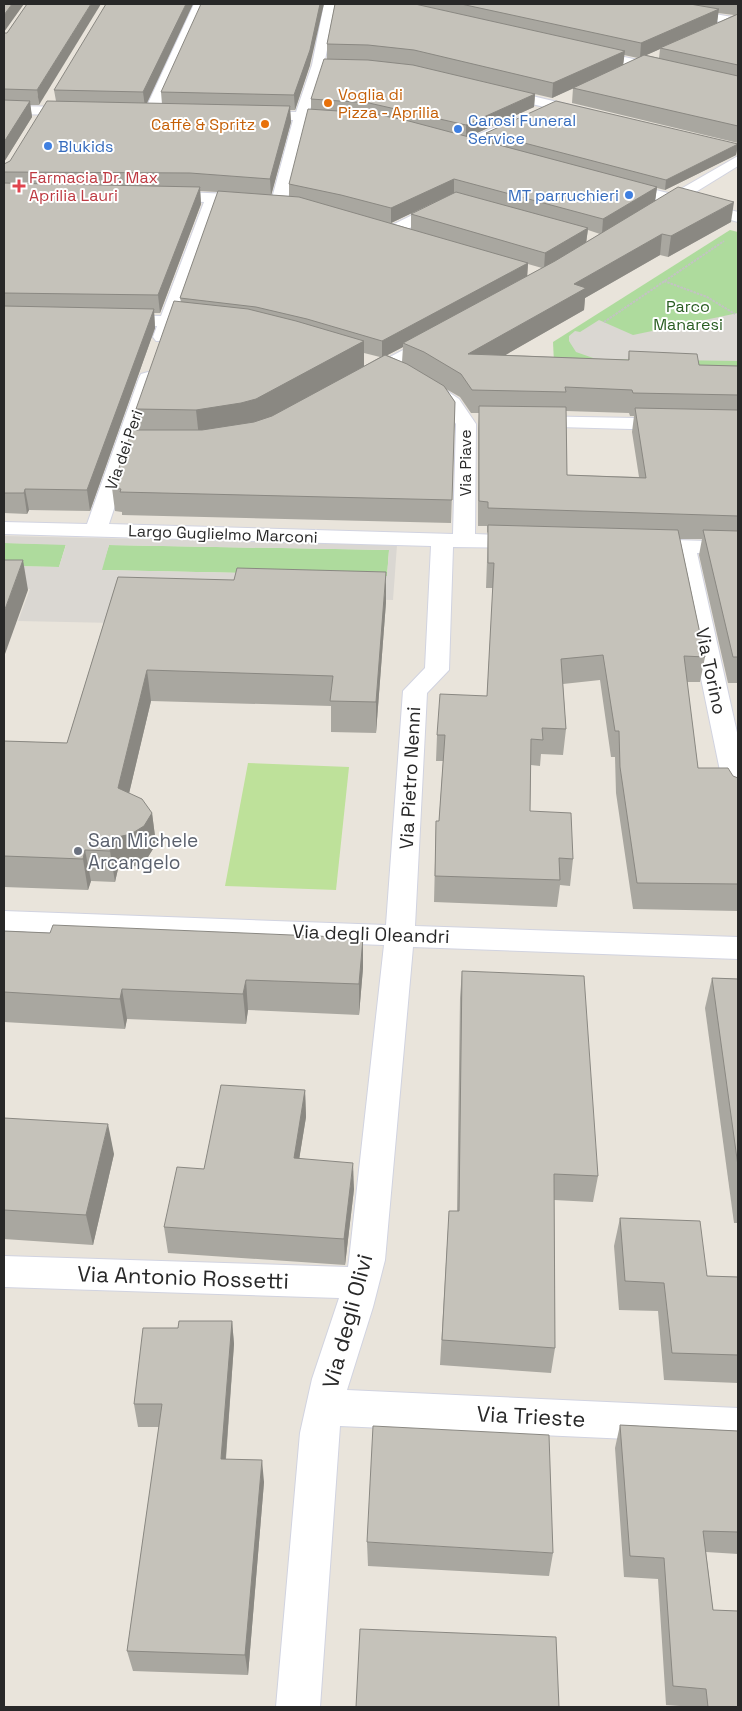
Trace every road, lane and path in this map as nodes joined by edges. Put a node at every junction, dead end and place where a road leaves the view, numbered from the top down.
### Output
1 (200, 4) edge
2 (330, 4) edge
3 (639, 4) edge
4 (736, 22) edge
5 (717, 29) edge
6 (574, 49) edge
7 (658, 57) edge
8 (641, 64) junction
9 (318, 65) junction
10 (334, 65) edge
11 (623, 73) edge
12 (738, 86) edge
13 (490, 90) edge
14 (53, 96) dead end
15 (570, 97) edge
16 (553, 105) junction
17 (4, 110) edge
18 (44, 110) junction
19 (93, 111) edge
20 (170, 113) edge
21 (235, 115) edge
22 (599, 116) edge
23 (301, 117) junction
24 (360, 120) edge
25 (34, 127) edge
26 (450, 140) edge
27 (468, 144) junction
28 (486, 150) edge
29 (738, 160) edge
30 (608, 182) edge
31 (143, 196) edge
32 (212, 200) junction
33 (674, 200) junction
34 (279, 202) junction
35 (463, 202) edge
36 (295, 205) edge
37 (654, 212) edge
38 (738, 217) edge
39 (374, 225) edge
40 (392, 231) junction
41 (410, 236) edge
42 (730, 237) dead end
43 (664, 281) junction
44 (735, 314) dead end
45 (100, 320) edge
46 (168, 321) junction
47 (604, 322) dead end
48 (226, 325) edge
49 (452, 329) edge
50 (358, 358) edge
51 (384, 367) junction
52 (350, 386) edge
53 (465, 421) junction
54 (487, 421) edge
55 (516, 422) edge
56 (738, 426) edge
57 (126, 444) junction
58 (145, 444) edge
59 (4, 528) edge
60 (96, 530) junction
61 (453, 540) junction
62 (540, 542) edge
63 (627, 545) edge
64 (685, 546) junction
65 (738, 548) edge
66 (728, 704) edge
67 (738, 795) edge
68 (4, 921) edge
69 (400, 935) junction
70 (738, 948) edge
71 (4, 1272) edge
72 (361, 1283) junction
73 (324, 1407) junction
74 (738, 1426) edge
75 (298, 1707) edge

1 - 20 street
2 - 9 street
3 - 4 street
4 - 5 street
6 - 8 street
7 - 8 street
8 - 11 street
8 - 12 street
9 - 10 street
9 - 23 street
13 - 16 street
14 - 18 street
15 - 16 street
16 - 22 street
16 - 27 street
17 - 18 street
18 - 19 street
18 - 25 street
21 - 23 street
23 - 24 street
23 - 34 street
26 - 27 street
27 - 28 street
29 - 33 street
30 - 33 street
31 - 32 street
32 - 34 street
32 - 46 street, Via dei Peri
33 - 37 street
33 - 38 street
34 - 36 street
35 - 40 street
39 - 40 street
40 - 41 street
42 - 43 path
43 - 44 path
43 - 47 path
45 - 46 street
46 - 48 street
46 - 57 street, Via dei Peri
49 - 51 street
50 - 51 street, Via Piave
51 - 52 street
51 - 53 street, Via Piave
53 - 54 street
53 - 61 street, Via Piave
55 - 56 street
57 - 58 street
57 - 60 street, Via dei Peri
59 - 60 street, Largo Guglielmo Marconi
60 - 61 street, Largo Guglielmo Marconi
61 - 62 street, Largo Guglielmo Marconi
61 - 69 street, Via Pietro Nenni
63 - 64 street
64 - 65 street
64 - 66 street, Via Torino
66 - 67 street, Via Torino
68 - 69 street, Via degli Oleandri
69 - 70 street, Via degli Oleandri
69 - 72 street, Via degli Olivi
71 - 72 street, Via Antonio Rossetti
72 - 73 street, Via degli Olivi
73 - 74 street, Via Trieste
73 - 75 street, Via degli Olivi

